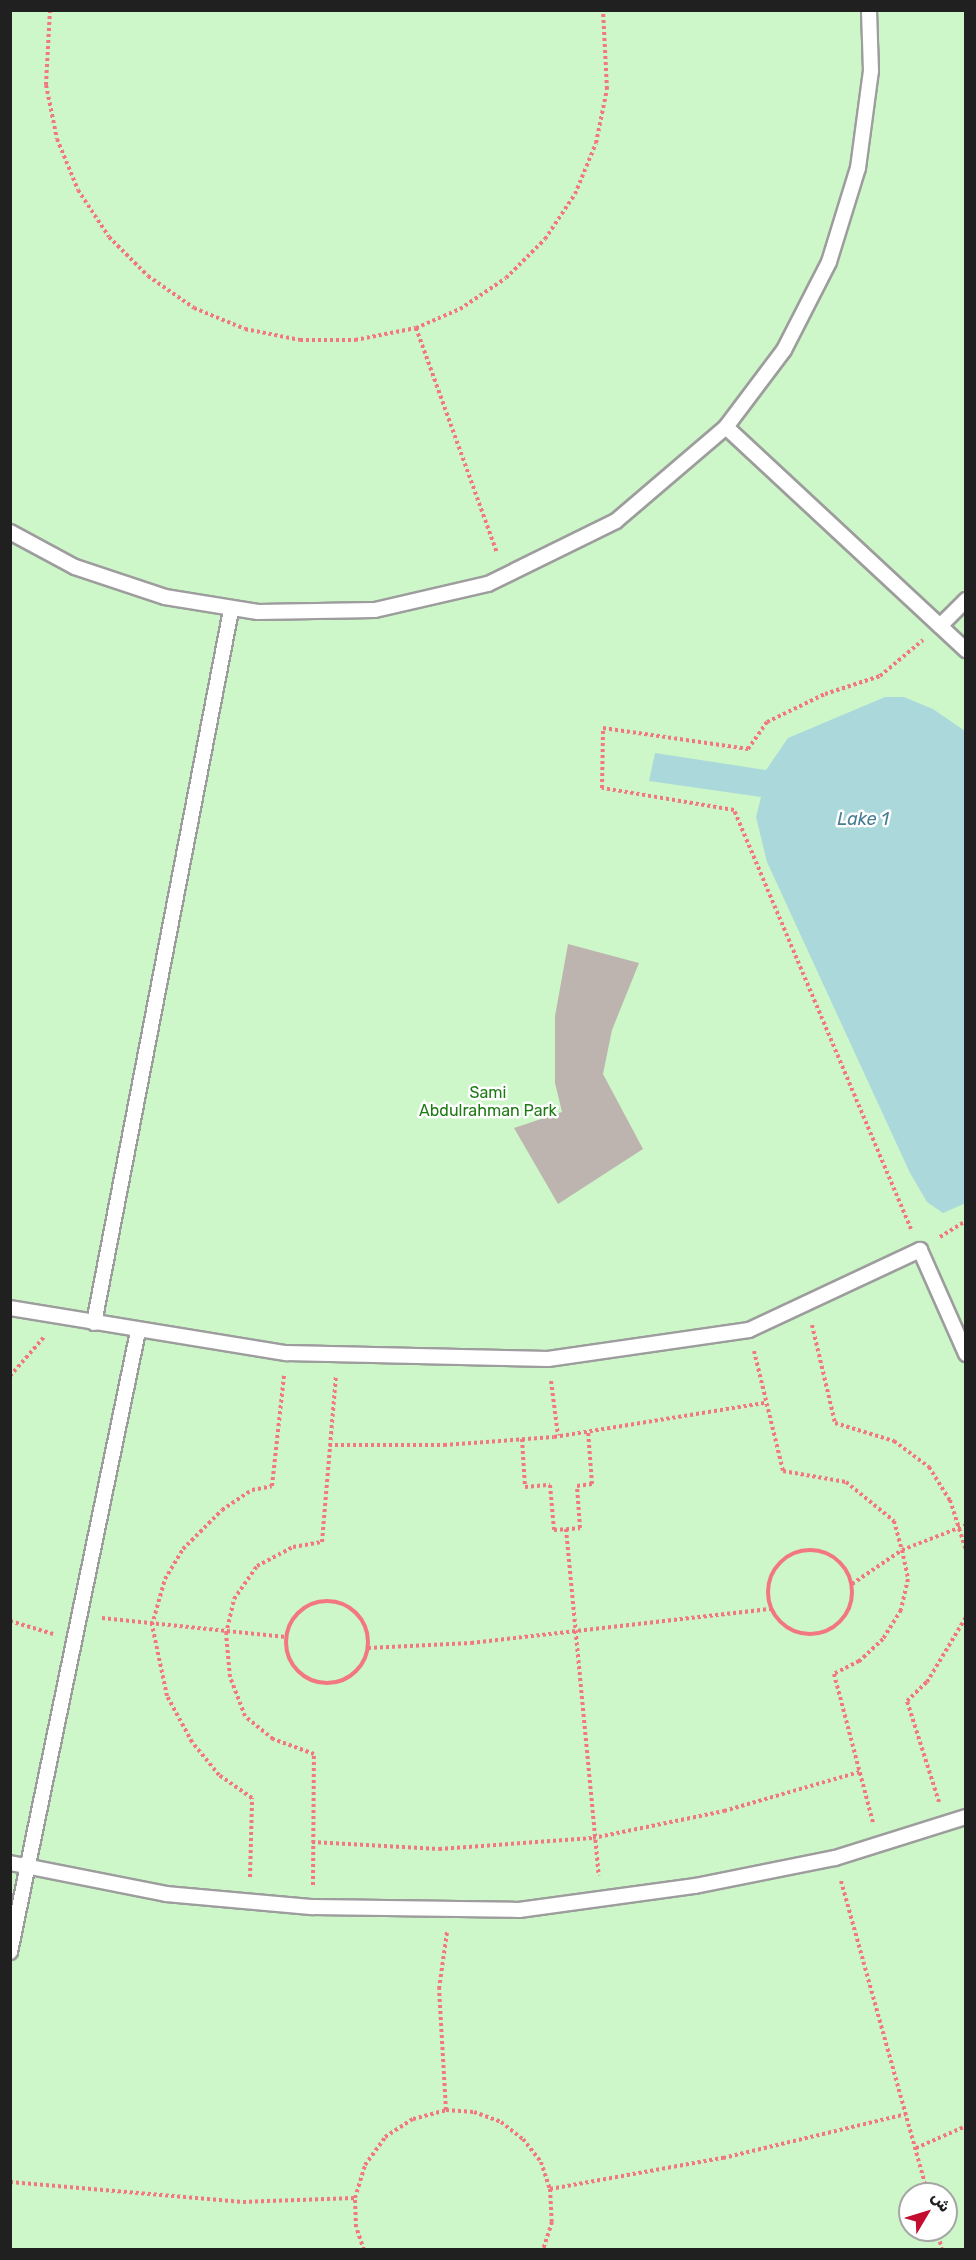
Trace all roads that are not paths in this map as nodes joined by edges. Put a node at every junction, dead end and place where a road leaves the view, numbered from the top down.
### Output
1 (869, 10) edge
2 (726, 427) junction
3 (10, 532) edge
4 (966, 600) edge
5 (231, 610) junction
6 (940, 626) junction
7 (966, 650) edge
8 (10, 1308) edge
9 (94, 1323) junction
10 (138, 1331) junction
11 (966, 1354) edge
12 (966, 1817) edge
13 (10, 1863) edge
14 (27, 1866) junction
15 (10, 1952) edge

1 - 2 lane
2 - 5 lane
2 - 6 lane
3 - 5 lane
4 - 6 lane
5 - 9 lane
6 - 7 lane
8 - 9 lane
9 - 10 lane
10 - 11 lane
10 - 14 lane
12 - 14 lane
13 - 14 lane
14 - 15 lane

